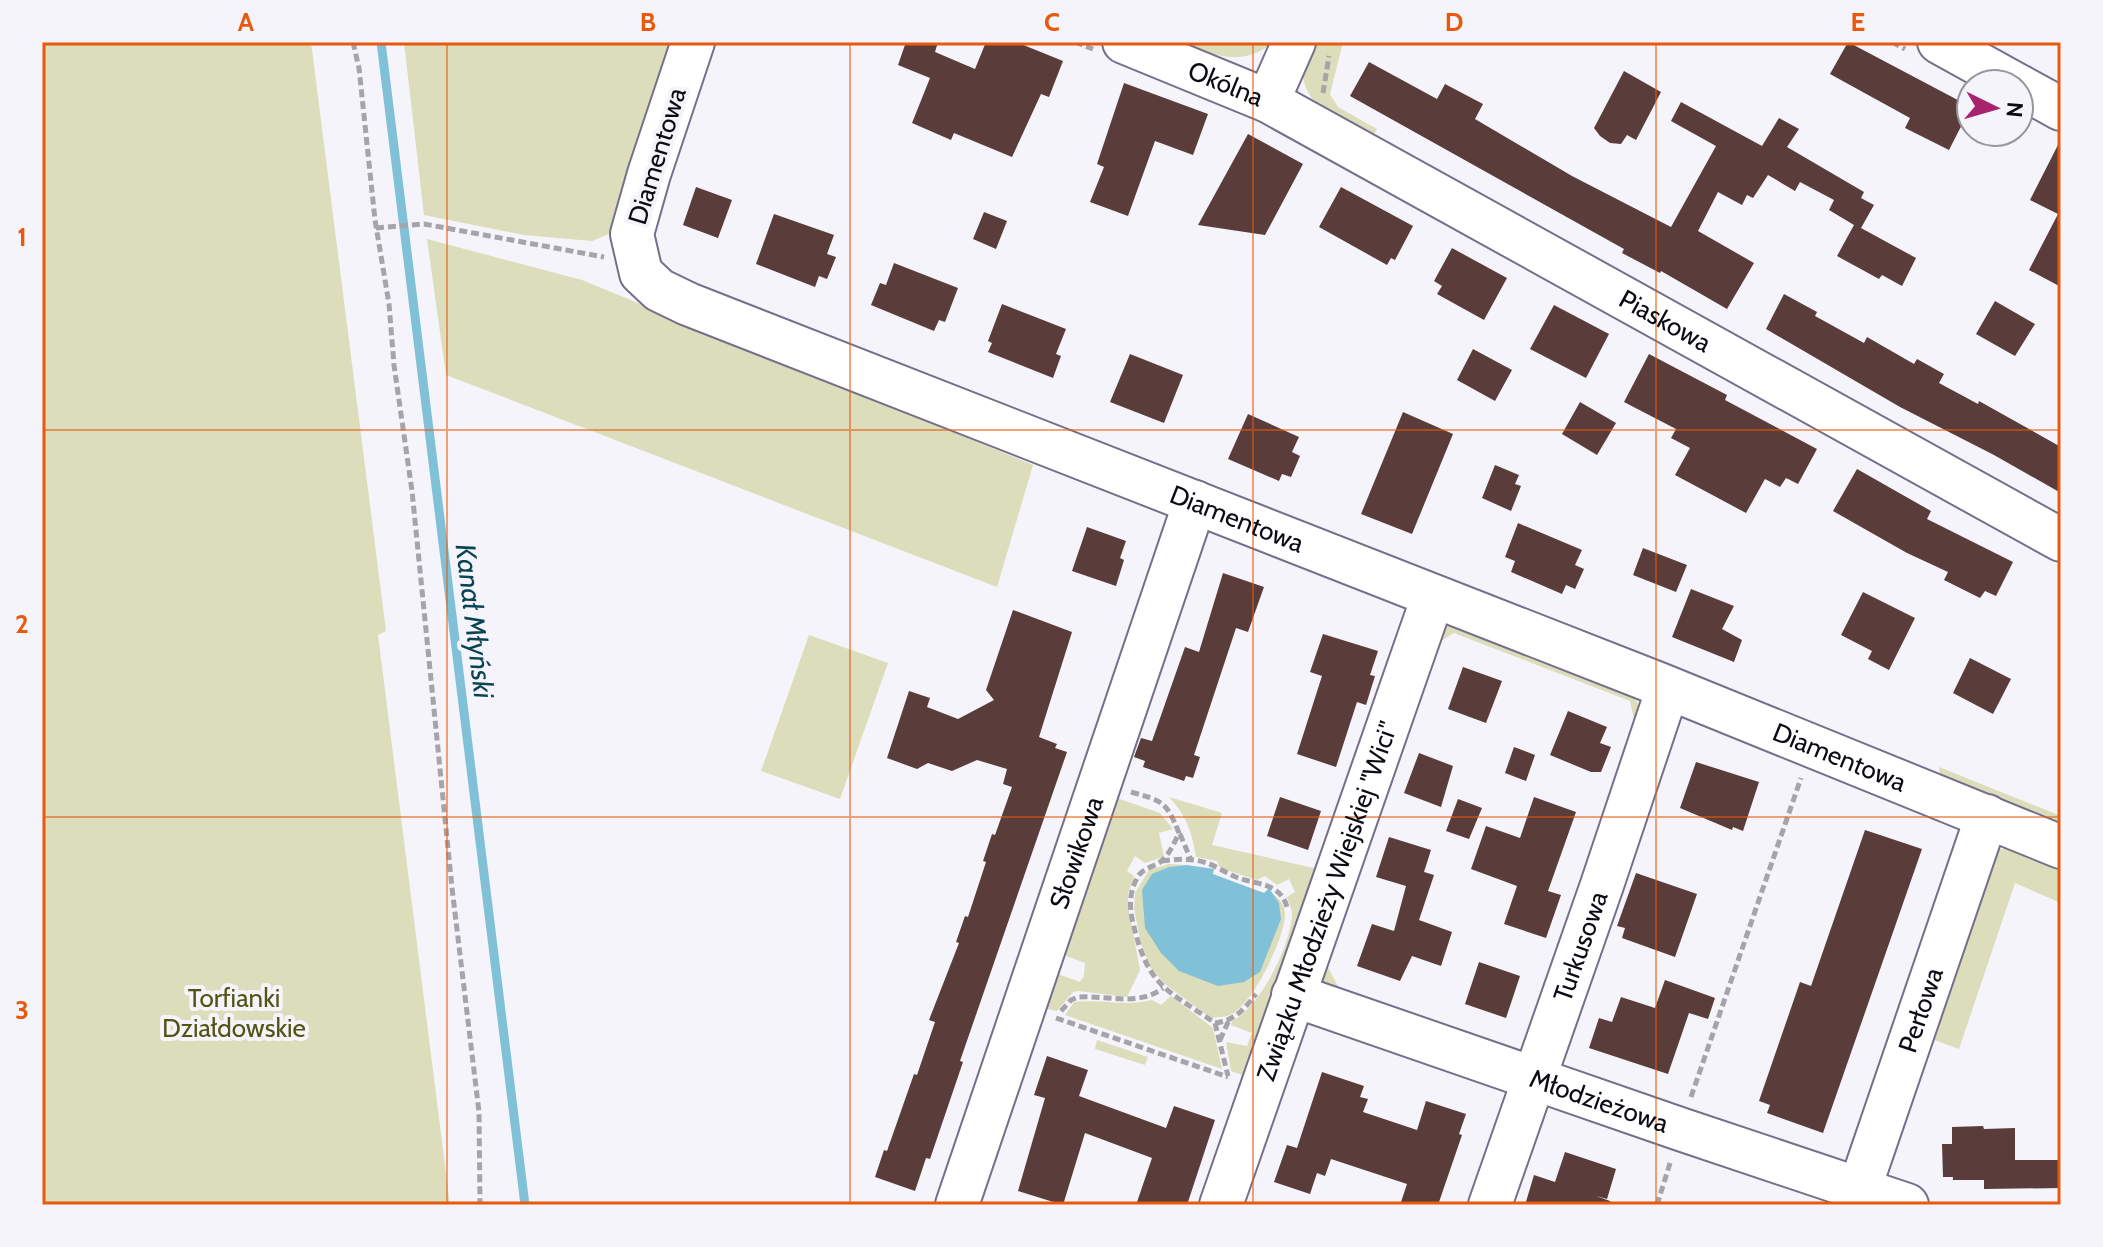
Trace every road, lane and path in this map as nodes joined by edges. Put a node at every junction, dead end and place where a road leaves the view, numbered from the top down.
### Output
1 (353, 42) edge
2 (693, 42) edge
3 (1124, 42) edge
4 (1294, 42) edge
5 (1939, 42) edge
6 (1986, 68) edge
7 (2035, 95) edge
8 (1268, 101) junction
9 (2061, 109) edge
10 (376, 228) junction
11 (637, 261) junction
12 (1195, 502) junction
13 (2061, 540) edge
14 (1433, 597) junction
15 (1668, 688) junction
16 (1812, 746) junction
17 (1128, 791) dead end
18 (1987, 816) junction
19 (1179, 833) junction
20 (2061, 847) edge
21 (1191, 860) junction
22 (1161, 861) junction
23 (1289, 914) dead end
24 (1163, 988) junction
25 (1275, 993) junction
26 (1047, 1015) dead end
27 (1057, 1019) junction
28 (1230, 1019) junction
29 (1215, 1023) junction
30 (1219, 1043) junction
31 (1228, 1077) junction
32 (1533, 1077) junction
33 (1239, 1081) dead end
34 (1680, 1129) junction
35 (1856, 1197) edge
36 (480, 1205) edge
37 (957, 1205) edge
38 (1221, 1205) edge
39 (1490, 1205) edge
40 (1657, 1205) edge
41 (1907, 1205) edge

1 - 10 path
2 - 11 street, Diamentowa
3 - 8 street, Okólna
4 - 8 street, Okólna
5 - 6 street
7 - 9 street
8 - 13 street, Piaskowa
10 - 11 path
10 - 36 path
11 - 12 street, Diamentowa
12 - 14 street, Diamentowa
12 - 37 street, Słowikowa
14 - 15 street, Diamentowa
14 - 25 street, Związku Młodzieży Wiejskiej "Wici"
15 - 16 street, Diamentowa
15 - 32 street, Turkusowa
16 - 18 street, Diamentowa
16 - 34 path
17 - 19 path
18 - 20 street, Diamentowa
18 - 35 street, Perłowa
19 - 21 path
19 - 22 path
21 - 22 path
21 - 23 path
22 - 24 path
24 - 27 path
24 - 29 path
25 - 28 path
25 - 32 street, Młodzieżowa
25 - 38 street, Związku Młodzieży Wiejskiej "Wici"
26 - 27 path
27 - 31 path
28 - 29 path
28 - 30 path
29 - 30 path
30 - 31 path
31 - 33 path
32 - 34 street, Młodzieżowa
32 - 39 street, Turkusowa
34 - 35 street, Młodzieżowa
34 - 40 path
35 - 41 street, Młodzieżowa

